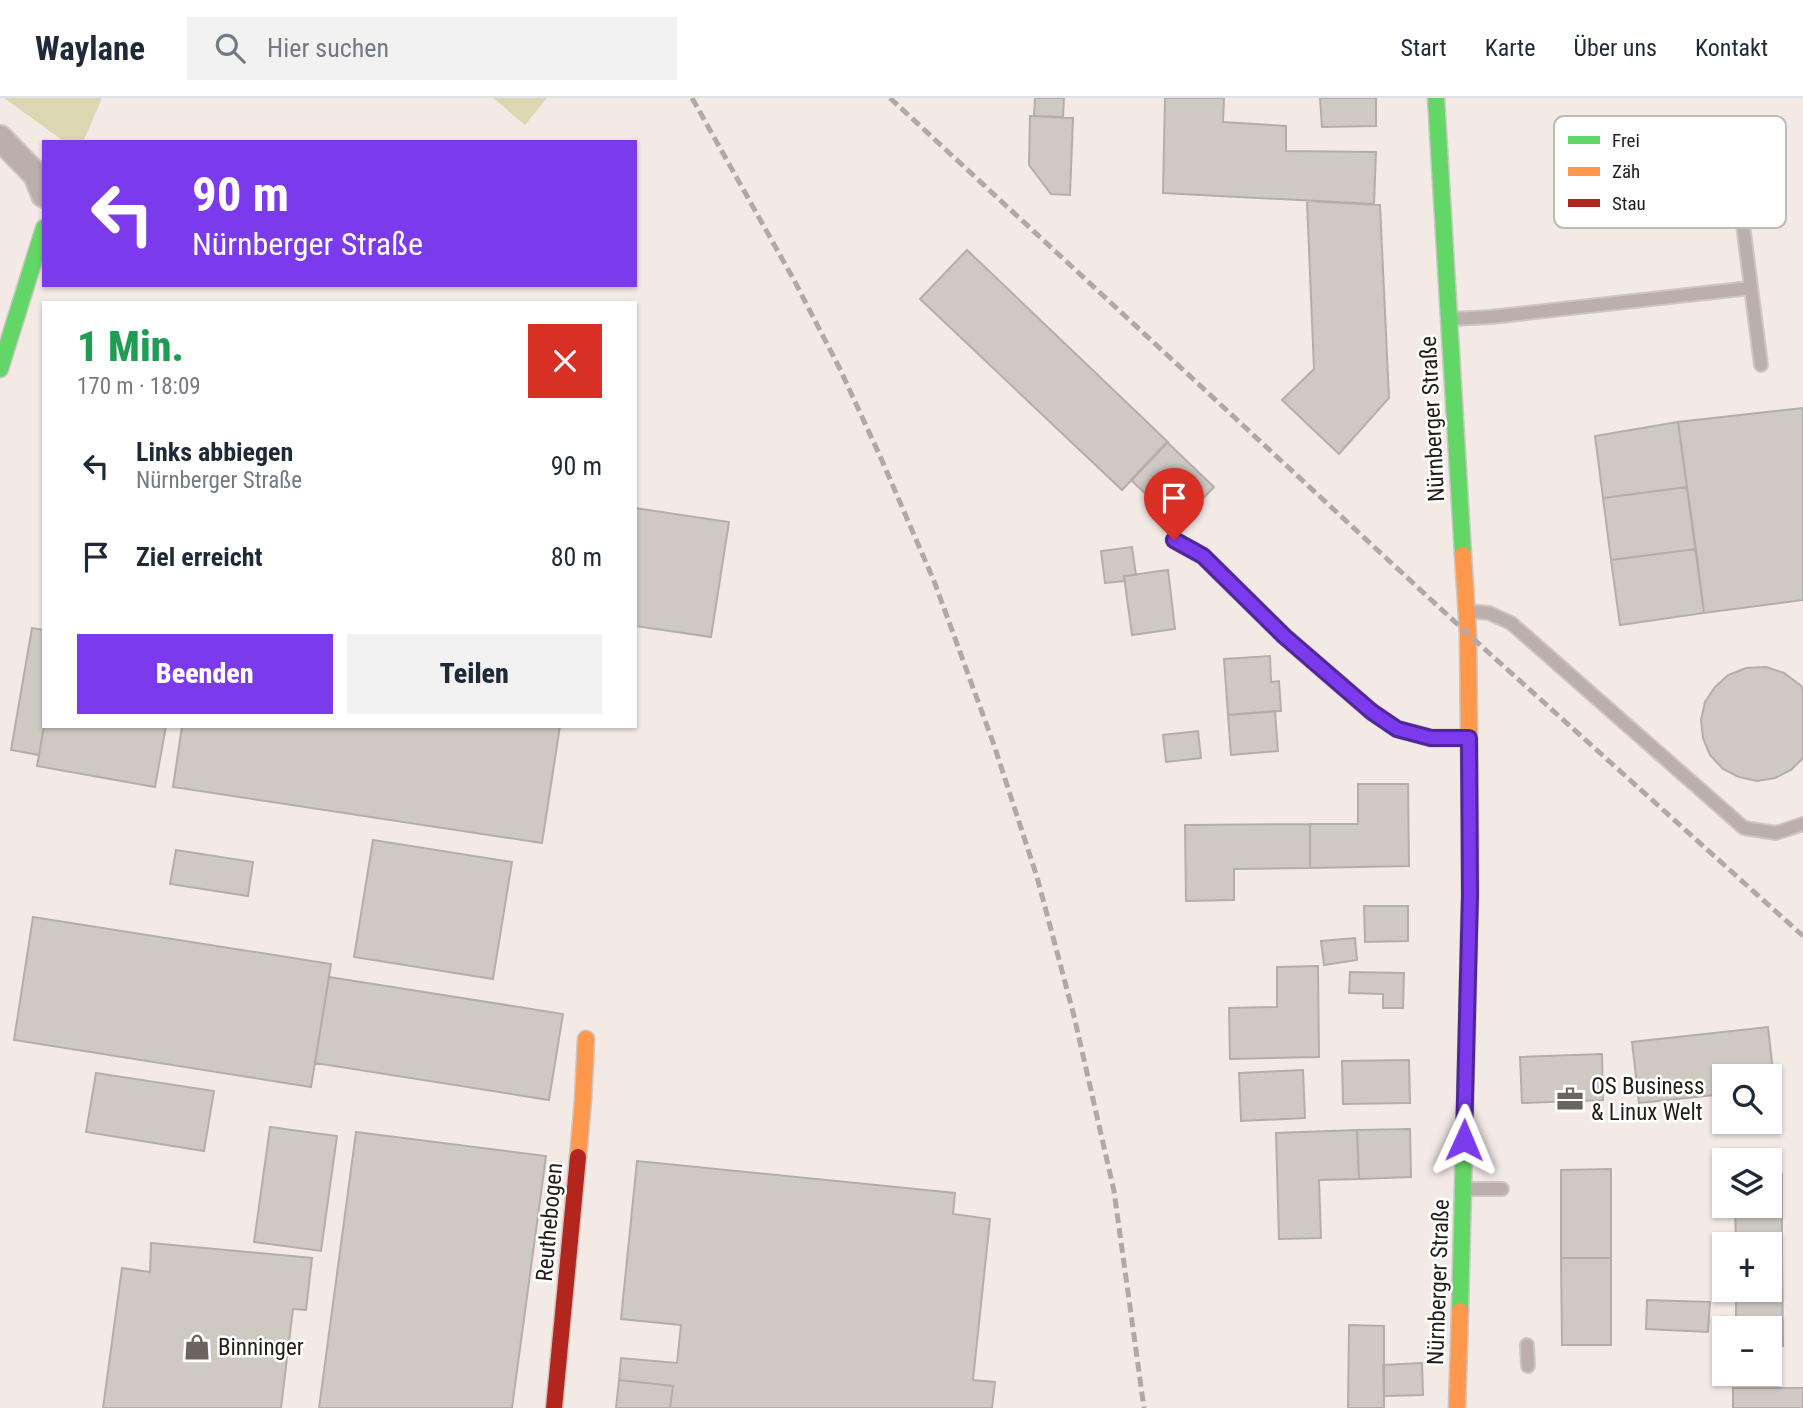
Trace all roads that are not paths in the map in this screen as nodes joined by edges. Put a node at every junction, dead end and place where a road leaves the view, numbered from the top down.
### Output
1 (1436, 98) edge
2 (0, 138) edge
3 (42, 190) edge
4 (1743, 228) edge
5 (42, 234) edge
6 (1751, 288) junction
7 (1449, 320) junction
8 (1762, 365) dead end
9 (0, 369) edge
10 (1174, 540) dead end
11 (1467, 611) junction
12 (1469, 738) junction
13 (1803, 824) edge
14 (586, 1040) dead end
15 (1464, 1189) junction
16 (1502, 1189) dead end
17 (1527, 1345) dead end
18 (1528, 1366) dead end
19 (554, 1408) edge
20 (1457, 1408) edge

1 - 7 main road, Nürnberger Straße
2 - 3 street
4 - 6 lane
5 - 9 main road
6 - 7 lane
6 - 8 lane
7 - 11 main road, Nürnberger Straße
10 - 12 main road
11 - 12 main road, Nürnberger Straße
11 - 13 lane
12 - 15 main road, Nürnberger Straße
14 - 19 main road, Reuthebogen
15 - 16 lane
15 - 20 main road, Nürnberger Straße
17 - 18 lane

